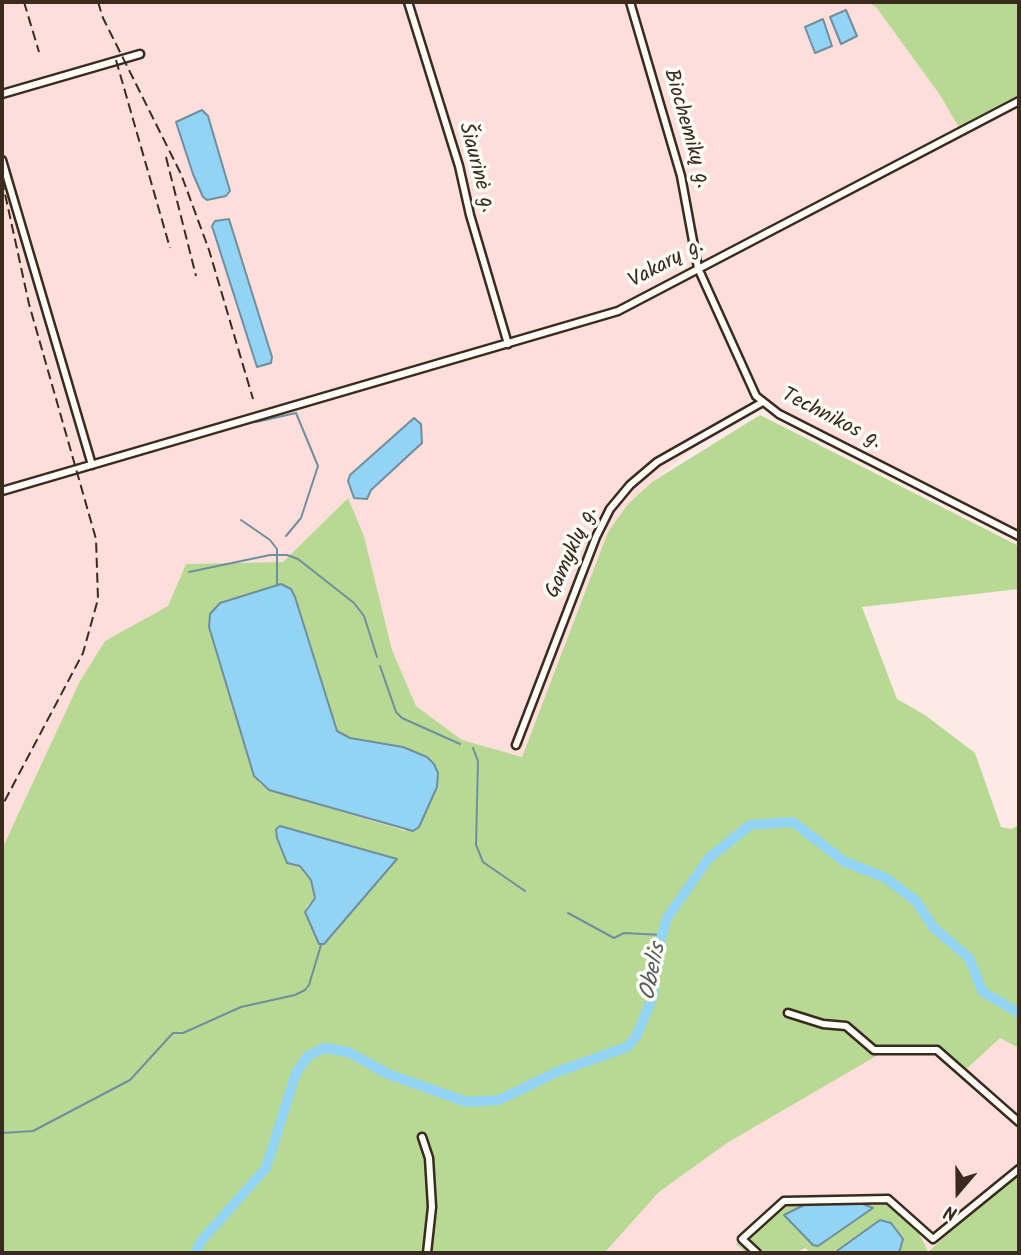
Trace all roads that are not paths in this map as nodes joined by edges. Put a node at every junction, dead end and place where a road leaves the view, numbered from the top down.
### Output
1 (408, 2) edge
2 (630, 2) edge
3 (140, 54) dead end
4 (2, 94) edge
5 (1019, 101) edge
6 (2, 160) edge
7 (698, 268) junction
8 (508, 344) junction
9 (761, 403) junction
10 (92, 465) junction
11 (2, 491) edge
12 (1019, 536) edge
13 (516, 745) dead end
14 (788, 1013) dead end
15 (1019, 1122) edge
16 (422, 1137) dead end
17 (1019, 1169) edge
18 (427, 1253) edge
19 (757, 1253) edge

1 - 8 street, Šiaurinė g.
2 - 7 street, Biochemikų g.
3 - 4 street
5 - 7 street, Vakarų g.
6 - 10 street
7 - 8 street, Vakarų g.
7 - 9 street, Technikos g.
8 - 10 street, Vakarų g.
9 - 12 street, Technikos g.
9 - 13 street, Gamyklų g.
10 - 11 street, Vakarų g.
14 - 15 street
16 - 18 street
17 - 19 street

